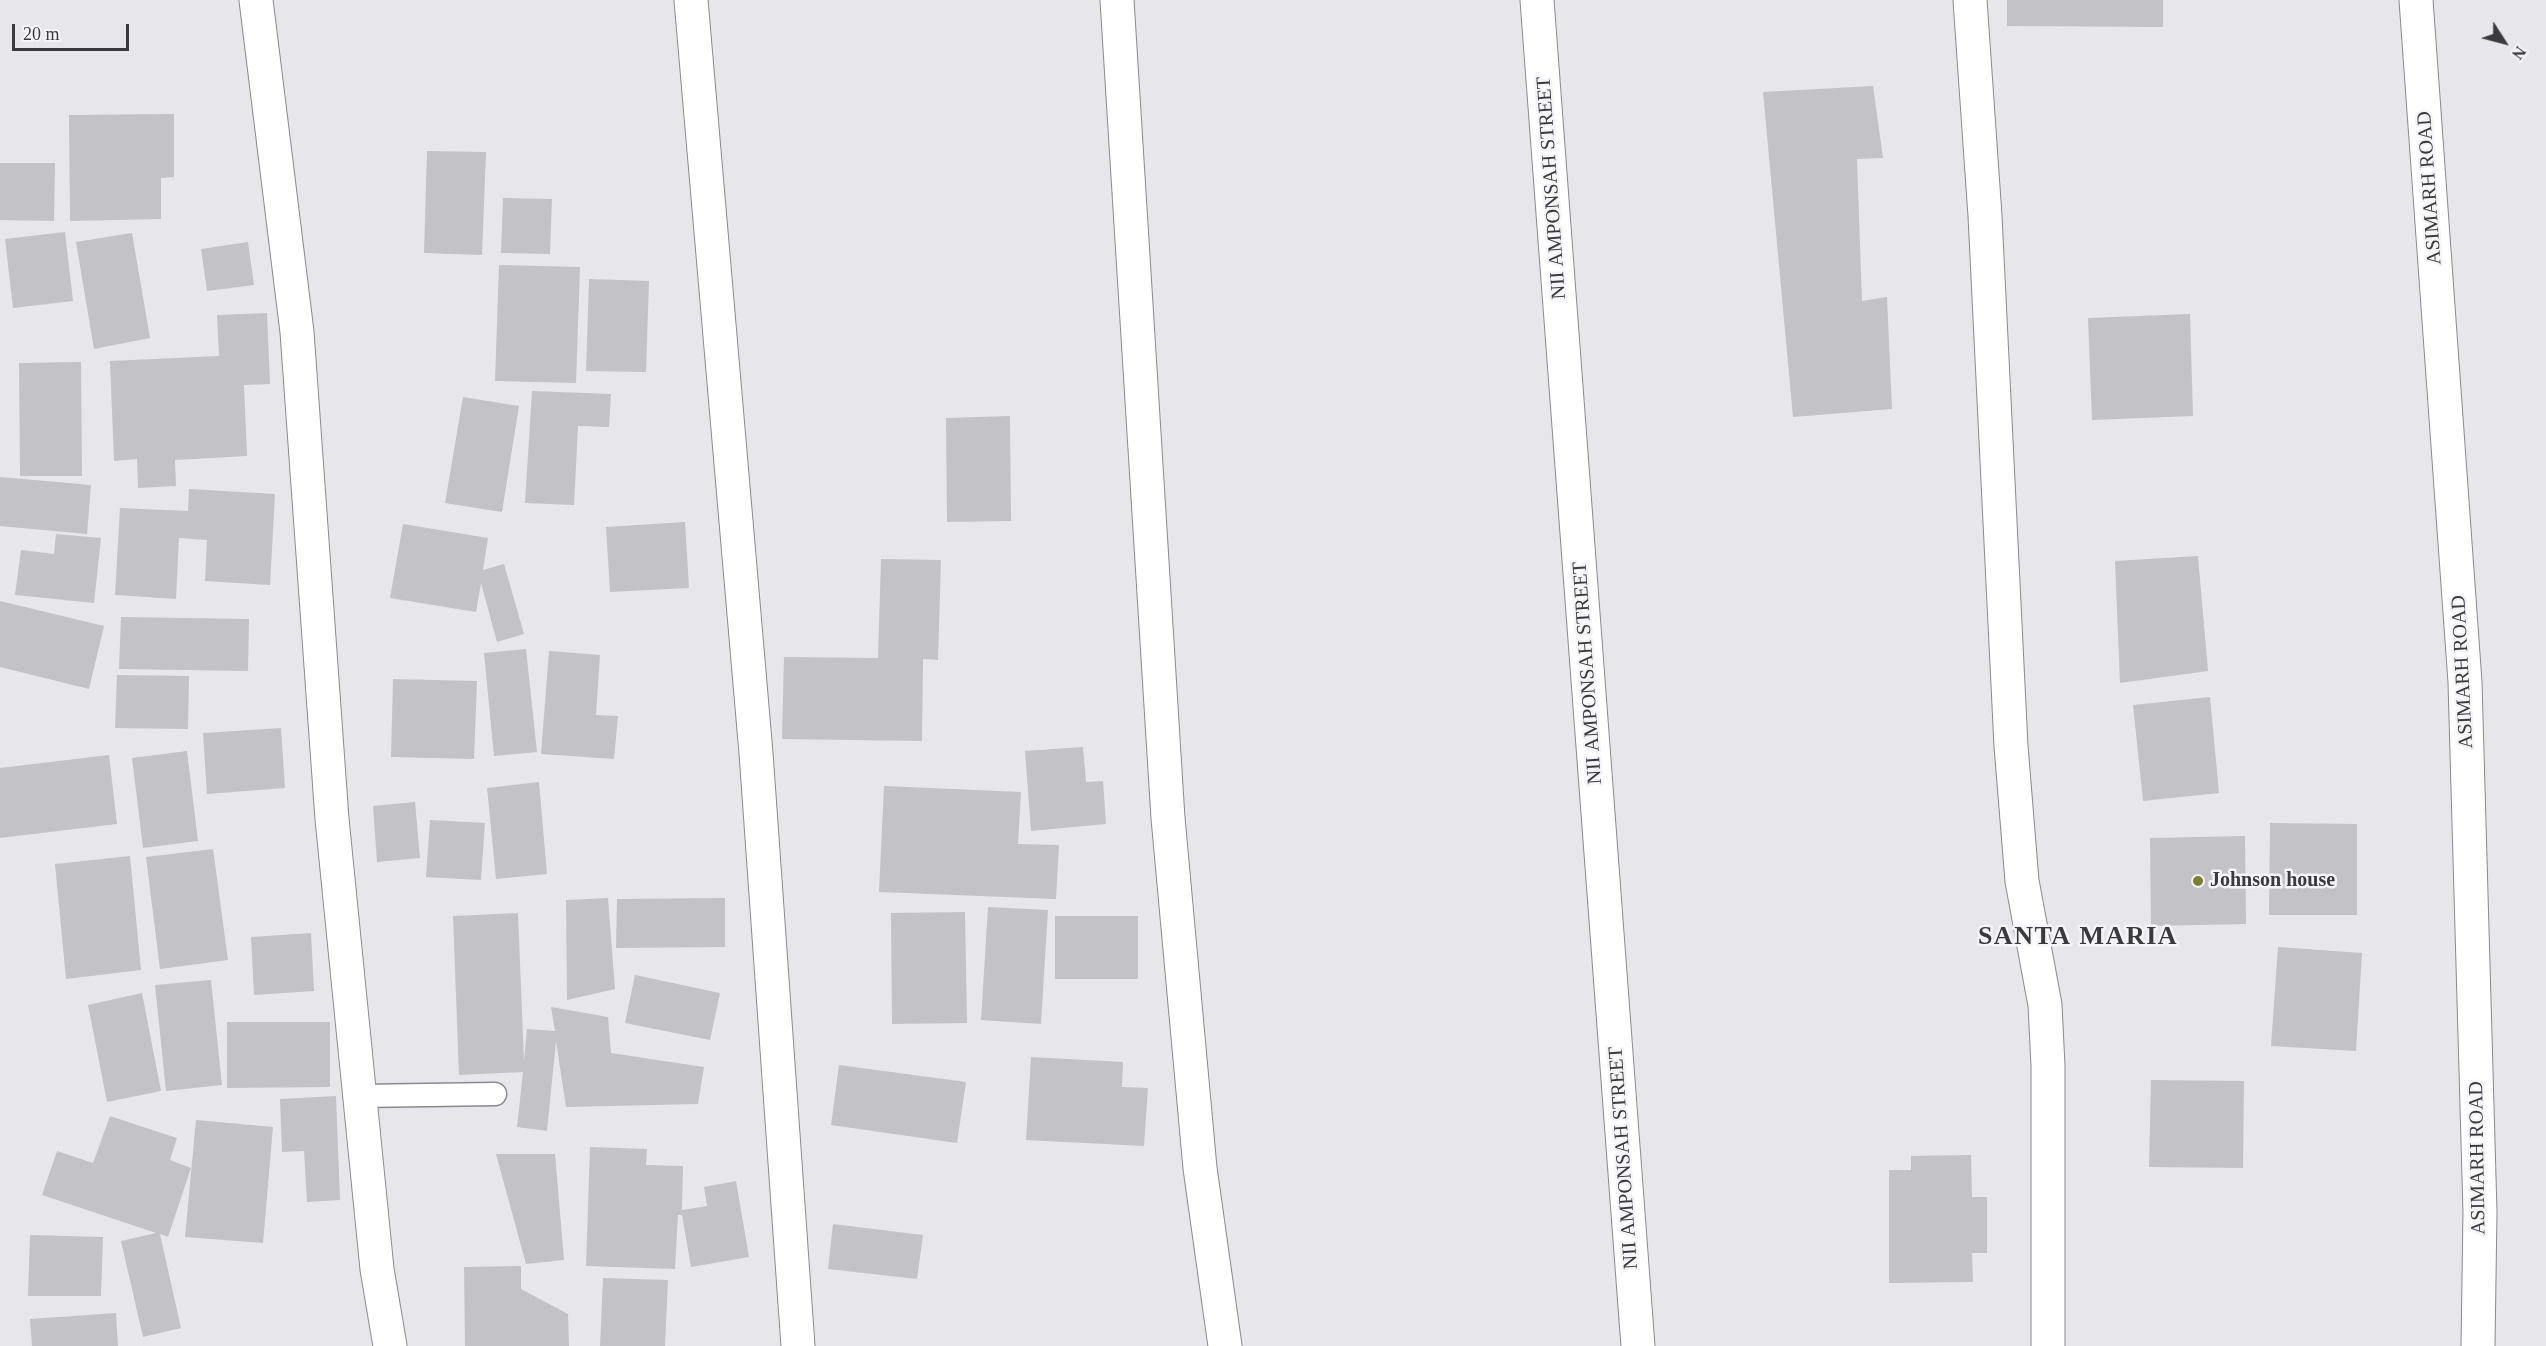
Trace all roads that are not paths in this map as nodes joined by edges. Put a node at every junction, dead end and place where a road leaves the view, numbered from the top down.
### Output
1 (256, 0) edge
2 (691, 0) edge
3 (1117, 0) edge
4 (1537, 0) edge
5 (1970, 0) edge
6 (2416, 0) edge
7 (495, 1094) dead end
8 (360, 1096) junction
9 (390, 1346) edge
10 (798, 1346) edge
11 (1225, 1346) edge
12 (1638, 1346) edge
13 (2048, 1346) edge
14 (2478, 1346) edge

1 - 8 street
2 - 10 street
3 - 11 street
4 - 12 street, NII AMPONSAH STREET
5 - 13 street
6 - 14 street, ASIMARH ROAD
7 - 8 lane
8 - 9 street

